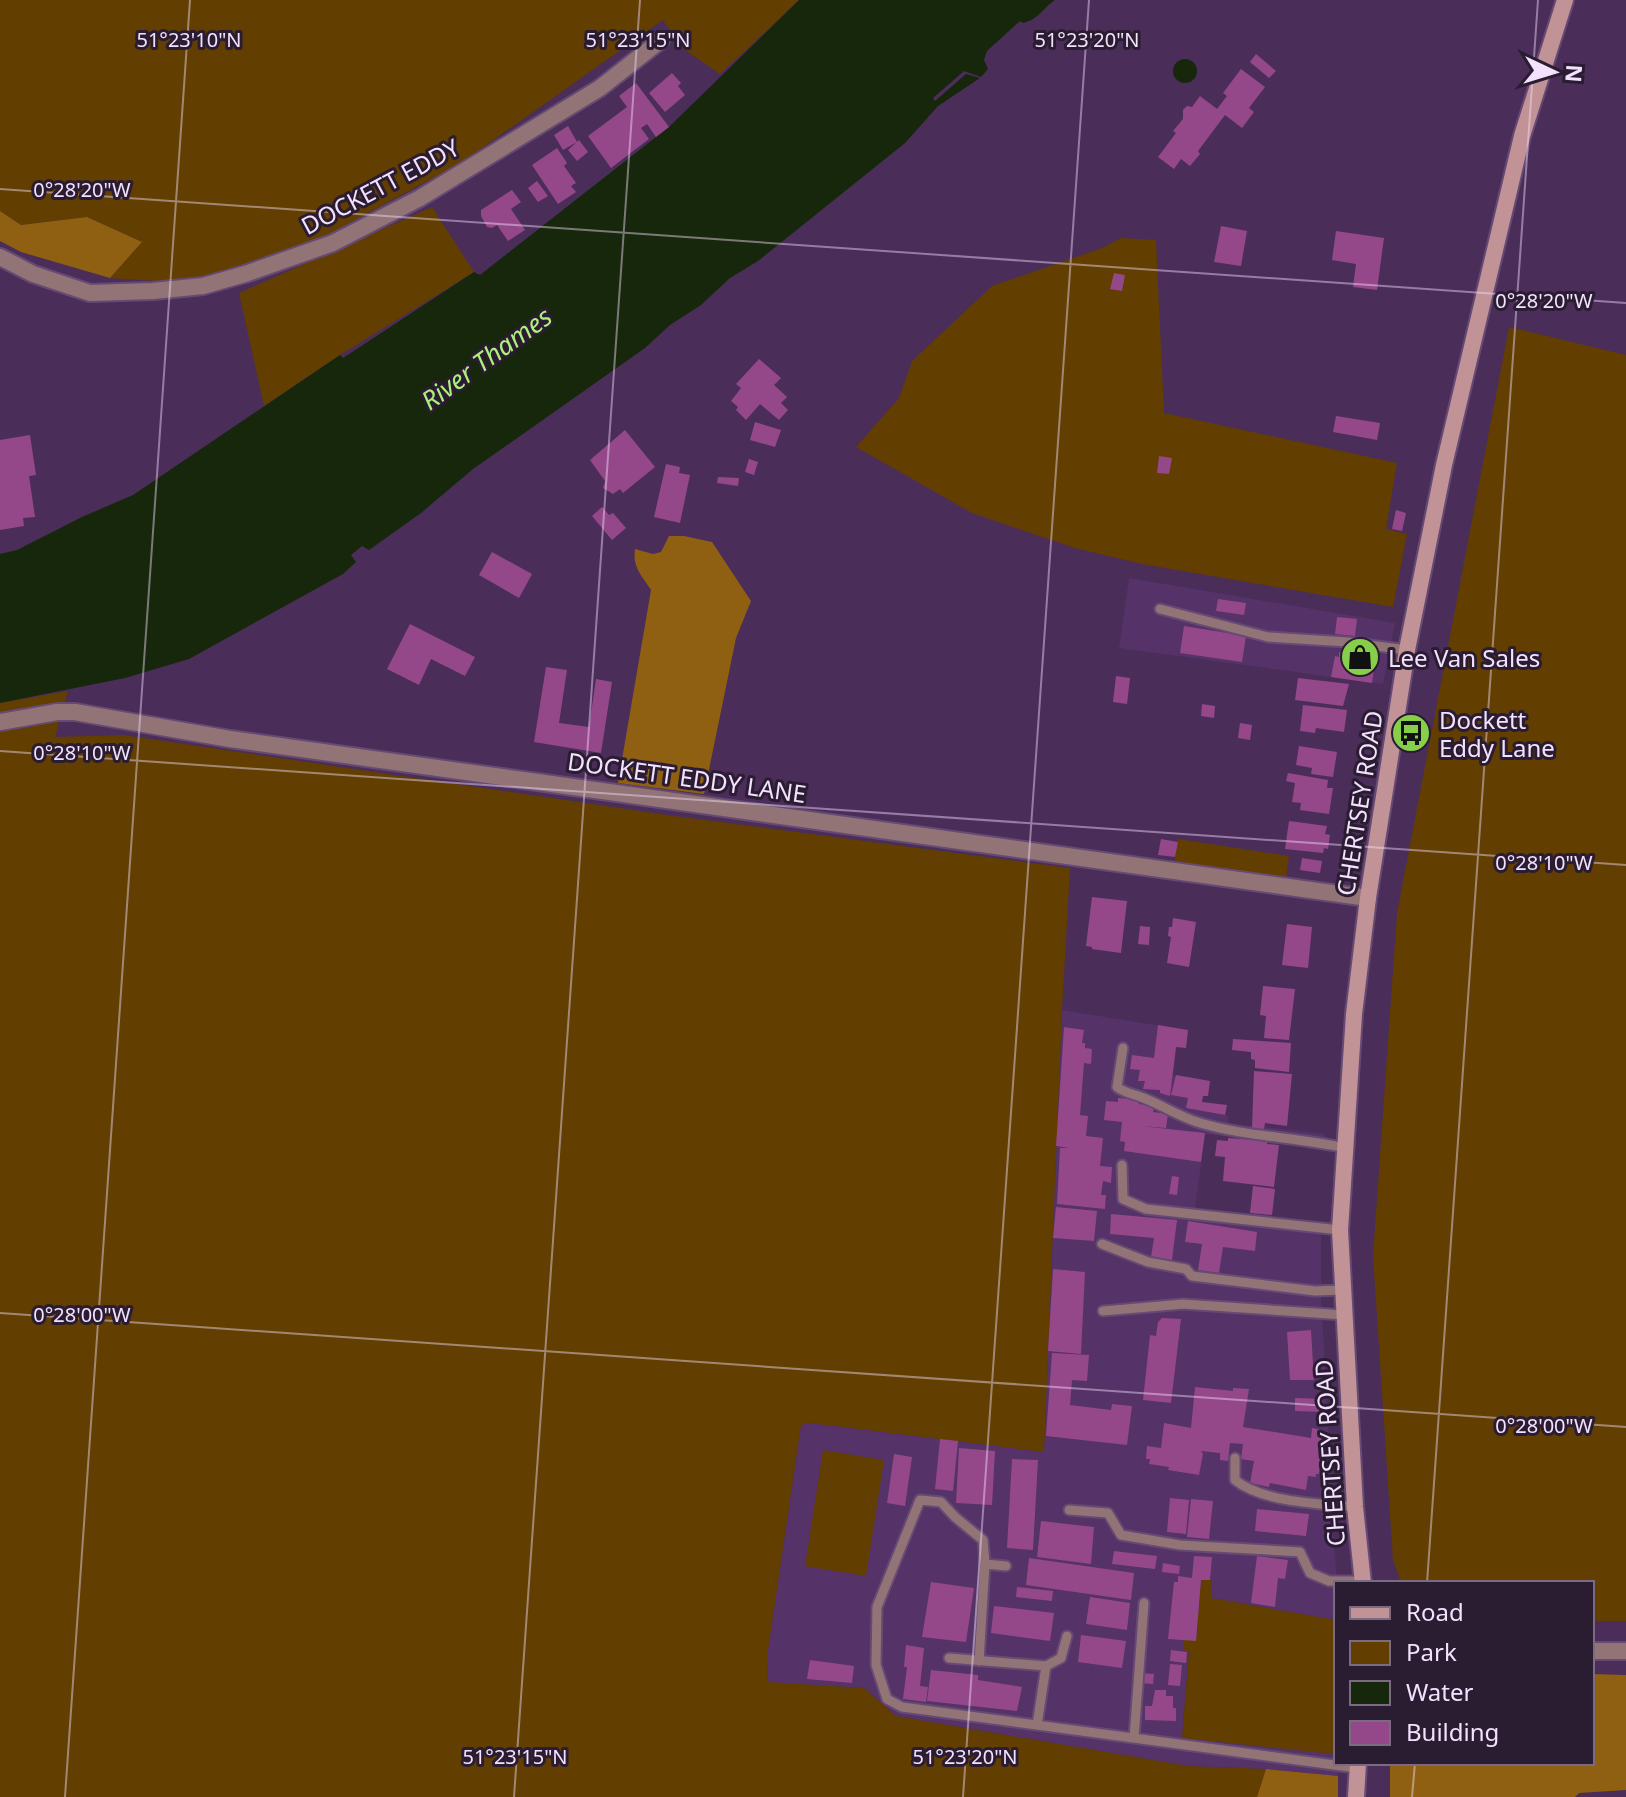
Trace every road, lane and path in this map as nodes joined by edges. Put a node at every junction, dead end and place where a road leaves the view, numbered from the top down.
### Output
1 (1565, 0) edge
2 (661, 40) dead end
3 (0, 257) edge
4 (1160, 609) dead end
5 (1407, 650) junction
6 (0, 722) edge
7 (1368, 898) junction
8 (1123, 1048) dead end
9 (1346, 1148) junction
10 (1122, 1165) dead end
11 (1340, 1230) junction
12 (1102, 1244) dead end
13 (1342, 1290) junction
14 (1103, 1311) dead end
15 (1344, 1315) junction
16 (1235, 1458) dead end
17 (1355, 1507) junction
18 (1069, 1510) dead end
19 (985, 1564) junction
20 (1006, 1566) dead end
21 (1334, 1581) edge
22 (1363, 1581) edge
23 (1144, 1603) dead end
24 (1067, 1636) dead end
25 (1594, 1651) edge
26 (1626, 1651) edge
27 (949, 1658) dead end
28 (979, 1661) junction
29 (1046, 1666) junction
30 (1037, 1725) junction
31 (1134, 1738) junction
32 (1334, 1763) edge
33 (1358, 1766) edge
34 (1356, 1797) edge

1 - 5 main road, CHERTSEY ROAD
2 - 3 street, DOCKETT EDDY
4 - 5 lane
5 - 7 main road, CHERTSEY ROAD
6 - 7 street, DOCKETT EDDY LANE
7 - 9 main road, CHERTSEY ROAD
8 - 9 lane
9 - 11 main road, CHERTSEY ROAD
10 - 11 lane
11 - 13 main road, CHERTSEY ROAD
12 - 13 lane
13 - 15 main road, CHERTSEY ROAD
14 - 15 lane
15 - 17 main road, CHERTSEY ROAD
16 - 17 lane
17 - 22 main road, CHERTSEY ROAD
18 - 21 lane
19 - 20 lane
19 - 28 lane
19 - 30 lane
23 - 31 lane
24 - 29 lane
25 - 26 street
27 - 28 lane
28 - 29 lane
29 - 30 lane
30 - 31 lane
31 - 32 lane
33 - 34 main road

